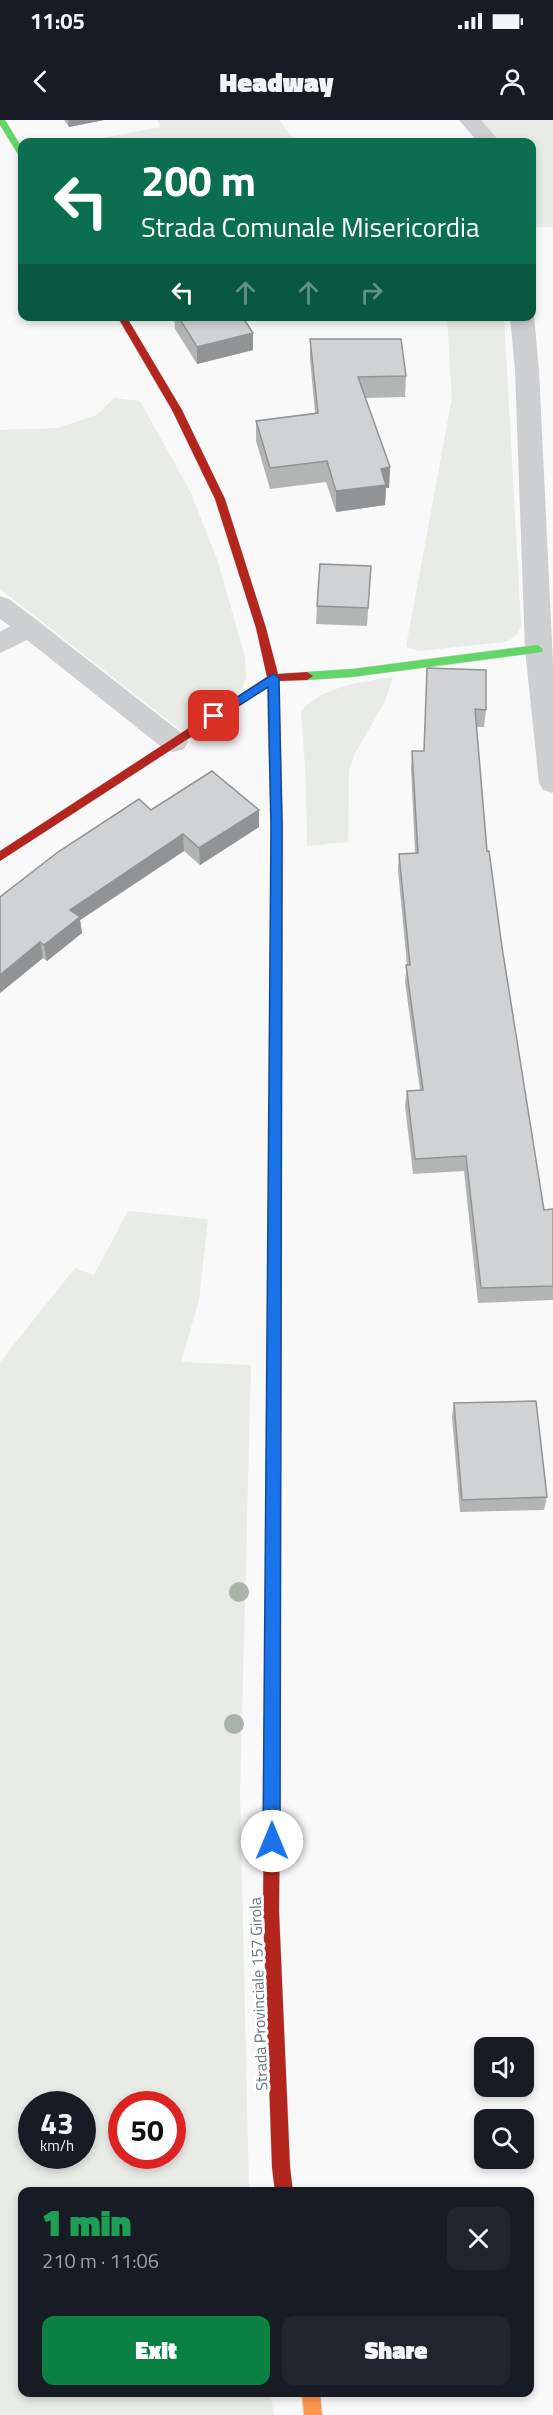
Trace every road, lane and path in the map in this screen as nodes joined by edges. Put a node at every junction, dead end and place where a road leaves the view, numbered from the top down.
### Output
1 (1, 120) edge
2 (470, 120) edge
3 (486, 138) edge
4 (18, 148) edge
5 (124, 321) edge
6 (522, 321) edge
7 (0, 605) edge
8 (29, 627) junction
9 (0, 644) edge
10 (538, 649) junction
11 (273, 678) junction
12 (174, 742) junction
13 (553, 783) edge
14 (0, 857) edge
15 (284, 2187) edge
16 (311, 2397) edge
17 (314, 2415) edge

1 - 4 main road
2 - 3 street
5 - 11 main road, Strada Provinciale 157 Girola
6 - 10 street
7 - 8 street
8 - 9 street
8 - 12 street
10 - 11 main road
10 - 13 street
11 - 12 main road
11 - 15 main road, Strada Provinciale 157 Girola
12 - 14 main road
16 - 17 main road

